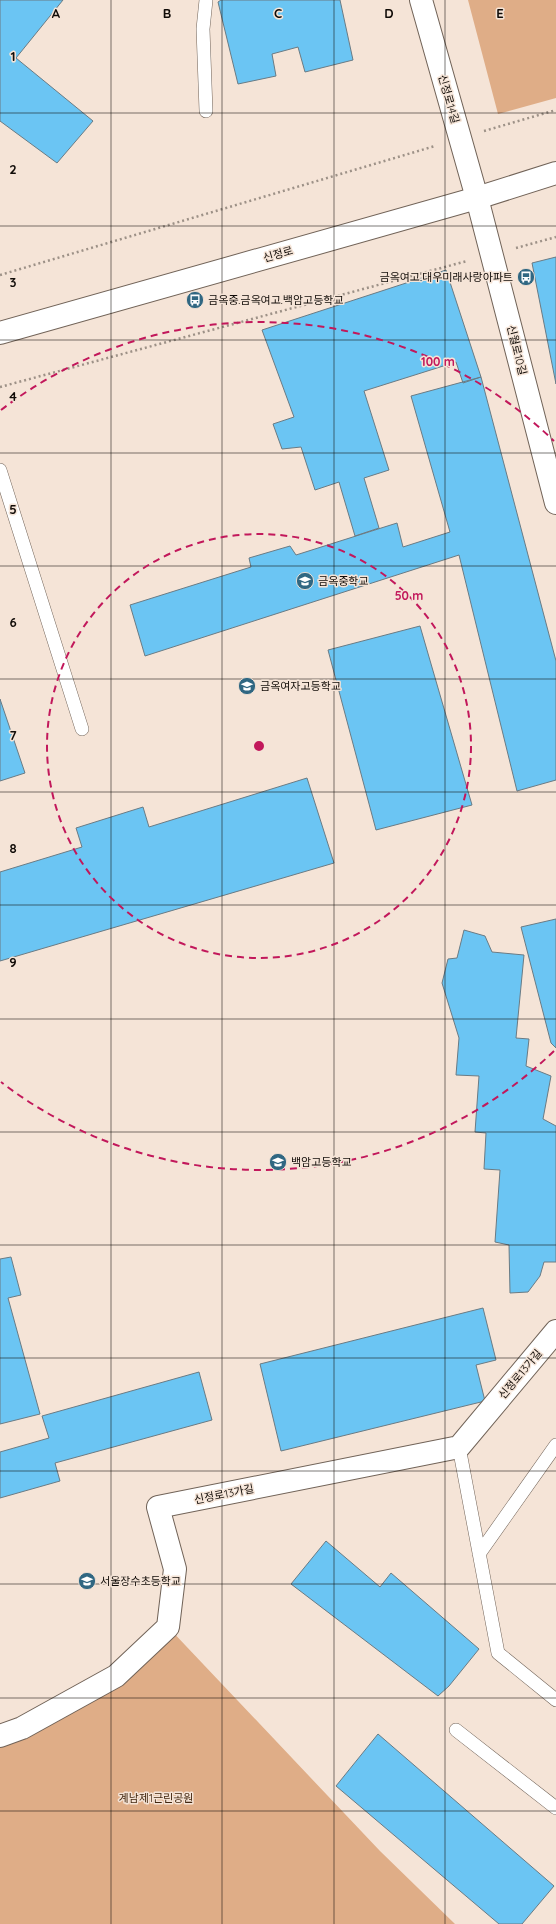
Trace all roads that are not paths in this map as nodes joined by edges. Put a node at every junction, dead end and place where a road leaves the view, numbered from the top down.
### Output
1 (206, 0) edge
2 (421, 0) edge
3 (206, 111) dead end
4 (556, 173) edge
5 (477, 198) junction
6 (0, 333) edge
7 (0, 470) edge
8 (556, 503) edge
9 (82, 729) dead end
10 (556, 1331) edge
11 (556, 1445) edge
12 (459, 1448) junction
13 (480, 1554) junction
14 (556, 1700) edge
15 (456, 1730) dead end
16 (0, 1736) edge
17 (556, 1808) edge

1 - 3 lane
2 - 5 street, 신정로14길
4 - 5 street, 신정로
5 - 6 street, 신정로
5 - 8 street, 신월로10길
7 - 9 lane
10 - 12 street, 신정로13가길
11 - 13 lane
12 - 13 lane
12 - 16 street, 신정로13가길
13 - 14 lane
15 - 17 lane

